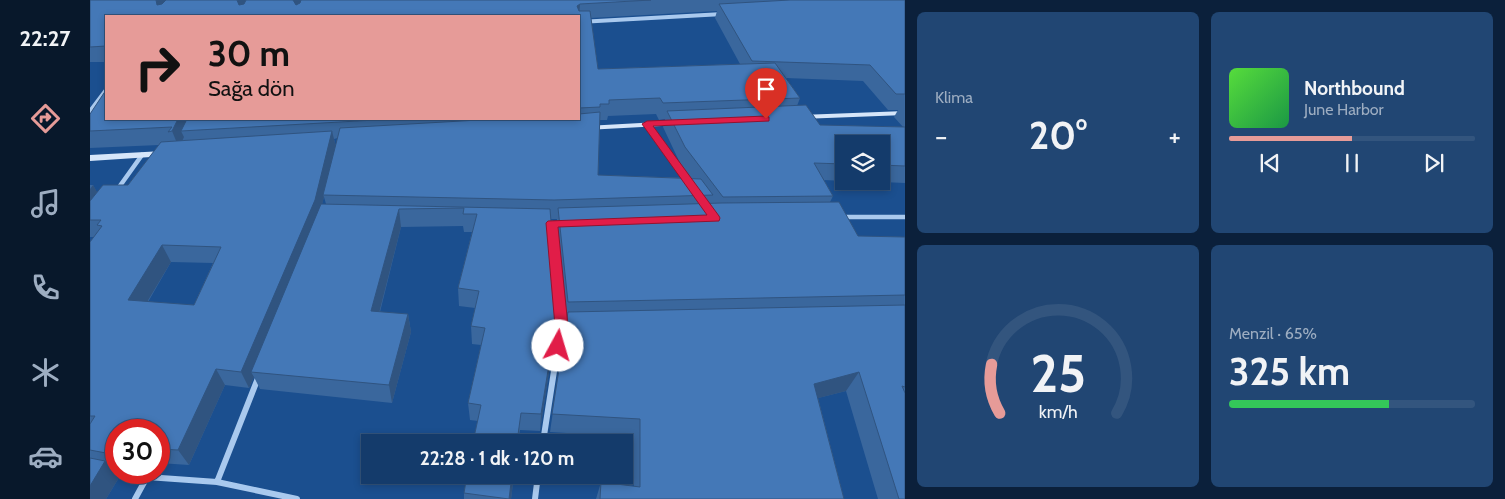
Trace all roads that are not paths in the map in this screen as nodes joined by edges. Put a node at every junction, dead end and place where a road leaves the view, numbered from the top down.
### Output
1 (729, 14) edge
2 (580, 22) edge
3 (105, 91) edge
4 (90, 111) edge
5 (905, 113) edge
6 (796, 118) edge
7 (687, 122) edge
8 (647, 124) junction
9 (578, 128) edge
10 (171, 153) edge
11 (142, 155) junction
12 (90, 158) edge
13 (692, 187) edge
14 (113, 195) edge
15 (835, 217) edge
16 (905, 217) edge
17 (542, 223) edge
18 (552, 223) junction
19 (561, 223) edge
20 (561, 326) junction
21 (581, 326) edge
22 (261, 373) edge
23 (544, 434) edge
24 (170, 479) edge
25 (217, 482) junction
26 (143, 484) edge
27 (537, 484) edge
28 (135, 499) edge
29 (297, 499) edge
30 (535, 499) edge

1 - 2 street
3 - 4 street
5 - 6 main road
7 - 8 main road
8 - 9 main road
8 - 13 street
10 - 11 main road
11 - 12 main road
11 - 14 street
15 - 16 street
17 - 18 street
18 - 19 street
18 - 20 street
20 - 21 street
20 - 23 street
22 - 25 street
24 - 25 street
25 - 29 street
26 - 28 street
27 - 30 street

